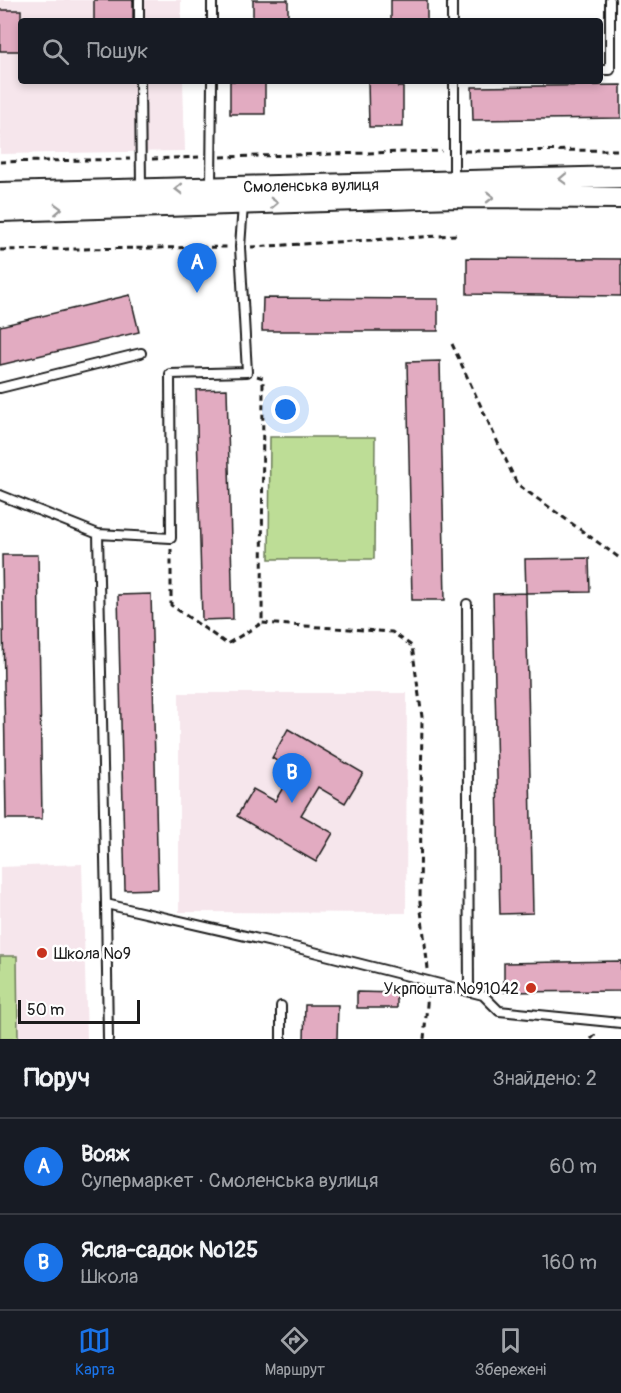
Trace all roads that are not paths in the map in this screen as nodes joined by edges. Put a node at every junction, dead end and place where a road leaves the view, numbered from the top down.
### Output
1 (139, 0) edge
2 (212, 0) edge
3 (452, 0) edge
4 (610, 0) edge
5 (139, 18) edge
6 (212, 18) edge
7 (452, 18) edge
8 (603, 70) edge
9 (140, 84) edge
10 (212, 84) edge
11 (454, 84) edge
12 (621, 177) edge
13 (211, 188) junction
14 (455, 189) junction
15 (141, 190) junction
16 (0, 193) edge
17 (621, 198) edge
18 (243, 204) junction
19 (0, 211) edge
20 (141, 353) dead end
21 (0, 388) edge
22 (0, 495) edge
23 (98, 534) junction
24 (466, 604) dead end
25 (106, 904) junction
26 (469, 992) junction
27 (281, 1006) dead end
28 (621, 1023) edge
29 (108, 1039) edge
30 (281, 1039) edge

1 - 5 lane
2 - 6 lane
3 - 7 lane
4 - 8 lane
9 - 15 lane
10 - 13 lane
11 - 14 lane
12 -> 14 street, Смоленська вулиця
13 - 14 street, Смоленська вулиця
13 -> 15 street, Смоленська вулиця
14 -> 17 street, Смоленська вулиця
18 -> 14 street, Смоленська вулиця
15 - 16 street, Смоленська вулиця
19 -> 18 street, Смоленська вулиця
18 - 23 lane
20 - 21 lane
22 - 23 lane
23 - 25 lane
24 - 26 lane
25 - 26 lane
25 - 29 lane
26 - 28 lane
27 - 30 lane

